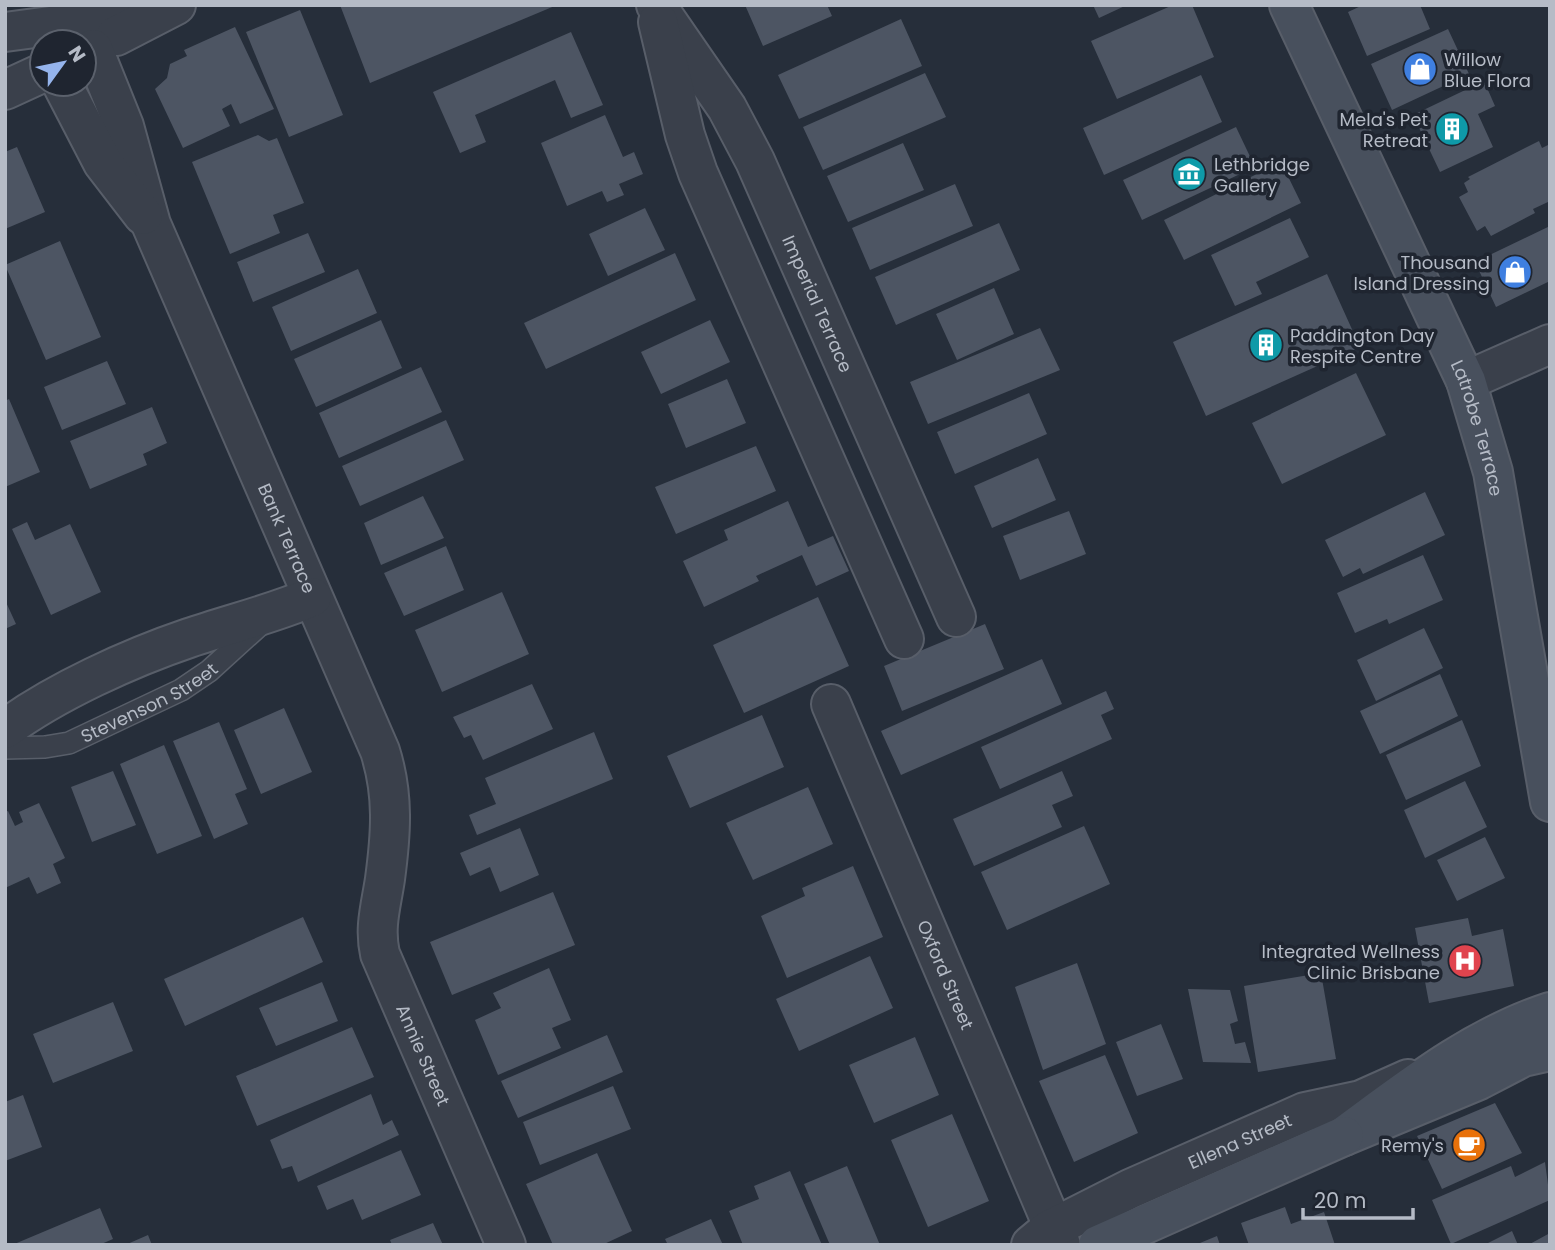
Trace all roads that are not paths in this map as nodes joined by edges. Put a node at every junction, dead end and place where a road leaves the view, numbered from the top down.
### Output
1 (48, 5) edge
2 (176, 5) edge
3 (655, 5) edge
4 (1289, 5) edge
5 (137, 16) edge
6 (5, 29) edge
7 (98, 44) edge
8 (98, 70) edge
9 (28, 79) edge
10 (5, 90) edge
11 (69, 98) edge
12 (151, 224) junction
13 (1550, 344) edge
14 (1466, 381) junction
15 (312, 597) junction
16 (272, 614) junction
17 (956, 617) dead end
18 (904, 639) dead end
19 (831, 704) dead end
20 (5, 729) edge
21 (5, 748) edge
22 (1550, 802) edge
23 (387, 860) joint
24 (1550, 1012) edge
25 (1550, 1051) edge
26 (1459, 1055) junction
27 (1343, 1136) junction
28 (1049, 1239) edge
29 (506, 1245) edge
30 (1098, 1245) edge

1 - 6 street
2 - 5 street
3 - 17 street, Imperial Terrace
3 - 18 street, Imperial Terrace
4 - 14 main road, Latrobe Terrace
5 - 6 street
5 - 7 street
8 - 12 street, Bank Terrace
9 - 10 street
11 - 12 street, Bank Terrace
12 - 15 street, Bank Terrace
13 - 14 street
14 - 22 main road, Latrobe Terrace
15 - 16 street, Stevenson Street
15 - 23 street, Bank Terrace
16 - 20 street, Stevenson Street
16 - 21 lane, Stevenson Street
19 - 28 street, Oxford Street
23 - 29 street, Annie Street
24 - 26 main road, Ellena Street
25 - 27 main road, Ellena Street
26 - 27 main road, Ellena Street
26 - 28 street, Ellena Street
27 - 30 main road, Ellena Street

